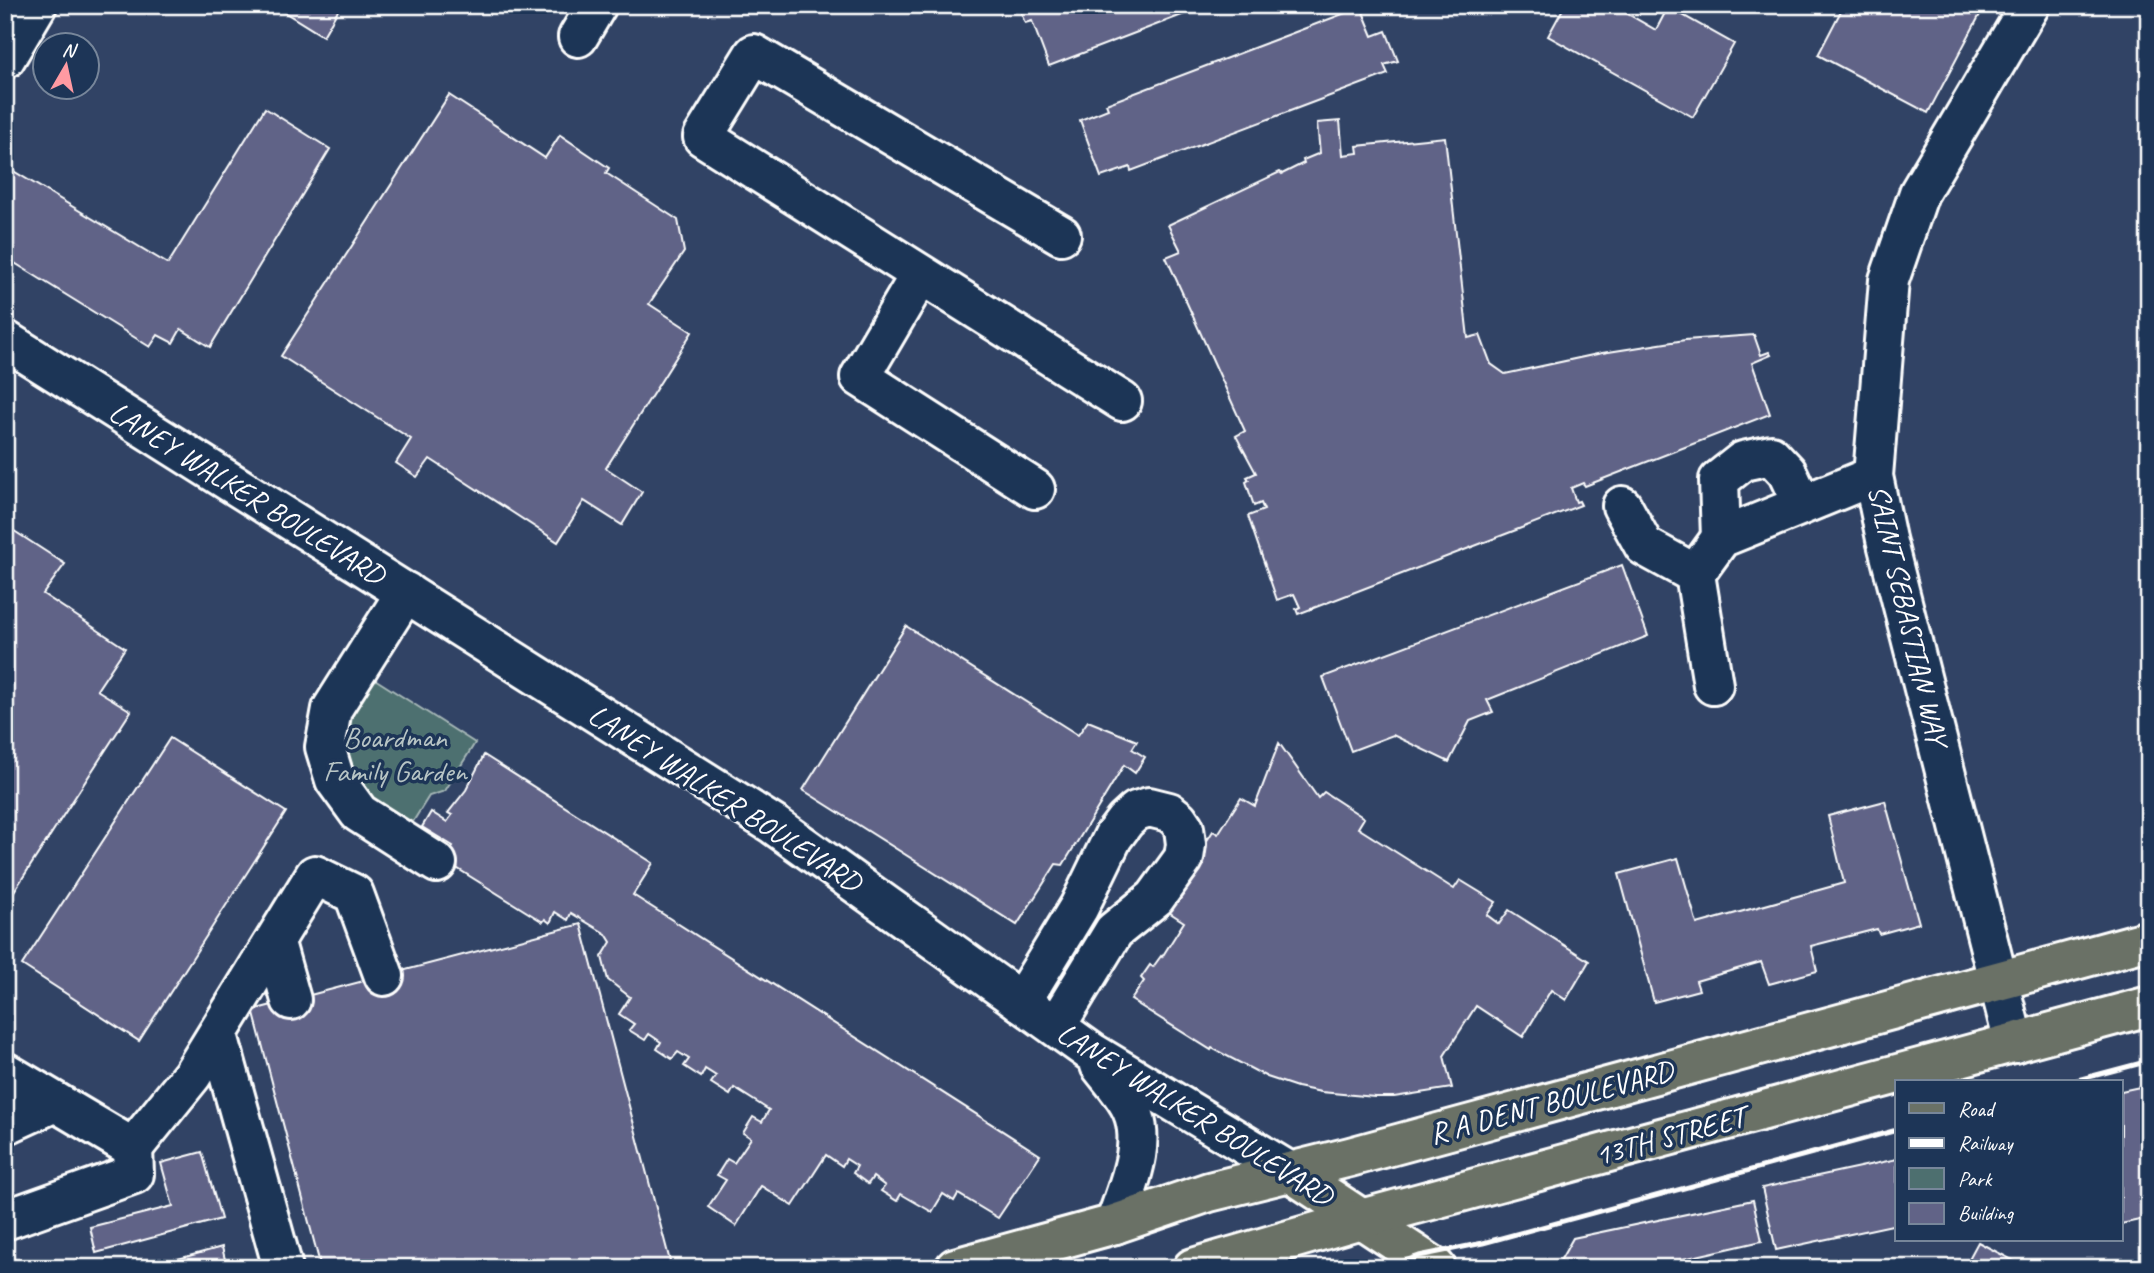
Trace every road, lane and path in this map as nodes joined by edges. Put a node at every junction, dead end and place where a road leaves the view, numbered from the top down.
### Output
1 (37, 5) edge
2 (2030, 5) edge
3 (5, 59) edge
4 (1061, 235) dead end
5 (920, 275) junction
6 (5, 340) edge
7 (1122, 401) dead end
8 (1873, 476) junction
9 (1035, 489) dead end
10 (1802, 504) junction
11 (1622, 506) dead end
12 (1721, 538) junction
13 (1695, 575) junction
14 (405, 593) junction
15 (1713, 685) dead end
16 (437, 863) dead end
17 (1079, 907) junction
18 (1114, 931) junction
19 (2149, 940) edge
20 (275, 943) junction
21 (384, 976) dead end
22 (1998, 981) junction
23 (291, 1000) dead end
24 (1021, 1002) junction
25 (2149, 1006) edge
26 (1056, 1026) junction
27 (218, 1035) junction
28 (2014, 1043) junction
29 (1091, 1052) junction
30 (5, 1072) edge
31 (192, 1075) junction
32 (233, 1088) junction
33 (55, 1102) junction
34 (5, 1125) edge
35 (133, 1148) junction
36 (1290, 1172) junction
37 (1361, 1219) junction
38 (5, 1220) edge
39 (1115, 1224) junction
40 (284, 1268) edge
41 (955, 1268) edge
42 (1193, 1268) edge
43 (1437, 1268) edge

1 - 3 street
2 - 8 street, SAINT SEBASTIAN WAY
4 - 5 street
5 - 7 street
5 - 9 street
6 - 14 street, LANEY WALKER BOULEVARD
8 - 10 street
8 - 22 street, SAINT SEBASTIAN WAY
10 - 12 street
10 - 12 street
11 - 13 street
12 - 13 street
13 - 15 street
14 - 16 street
14 - 24 street, LANEY WALKER BOULEVARD
17 - 18 street
17 - 18 street
17 - 24 street
18 - 26 street
19 - 22 main road, R A DENT BOULEVARD
20 - 21 street
20 - 23 street
20 - 27 street
22 - 28 street, SAINT SEBASTIAN WAY
22 - 36 main road, R A DENT BOULEVARD
24 - 26 street, LANEY WALKER BOULEVARD
25 - 28 main road, 13TH STREET
26 - 29 street, LANEY WALKER BOULEVARD
27 - 31 street
27 - 32 street
28 - 37 main road, 13TH STREET
29 - 36 street, LANEY WALKER BOULEVARD
29 - 39 street
30 - 33 street
31 - 32 street
31 - 35 street
32 - 40 street
33 - 34 street
33 - 35 street
35 - 38 street
36 - 37 main road, LANEY WALKER BOULEVARD
36 - 39 main road, R A DENT BOULEVARD
37 - 42 main road, 13TH STREET
37 - 43 main road, LANEY WALKER BOULEVARD
39 - 41 main road, R A DENT BOULEVARD

